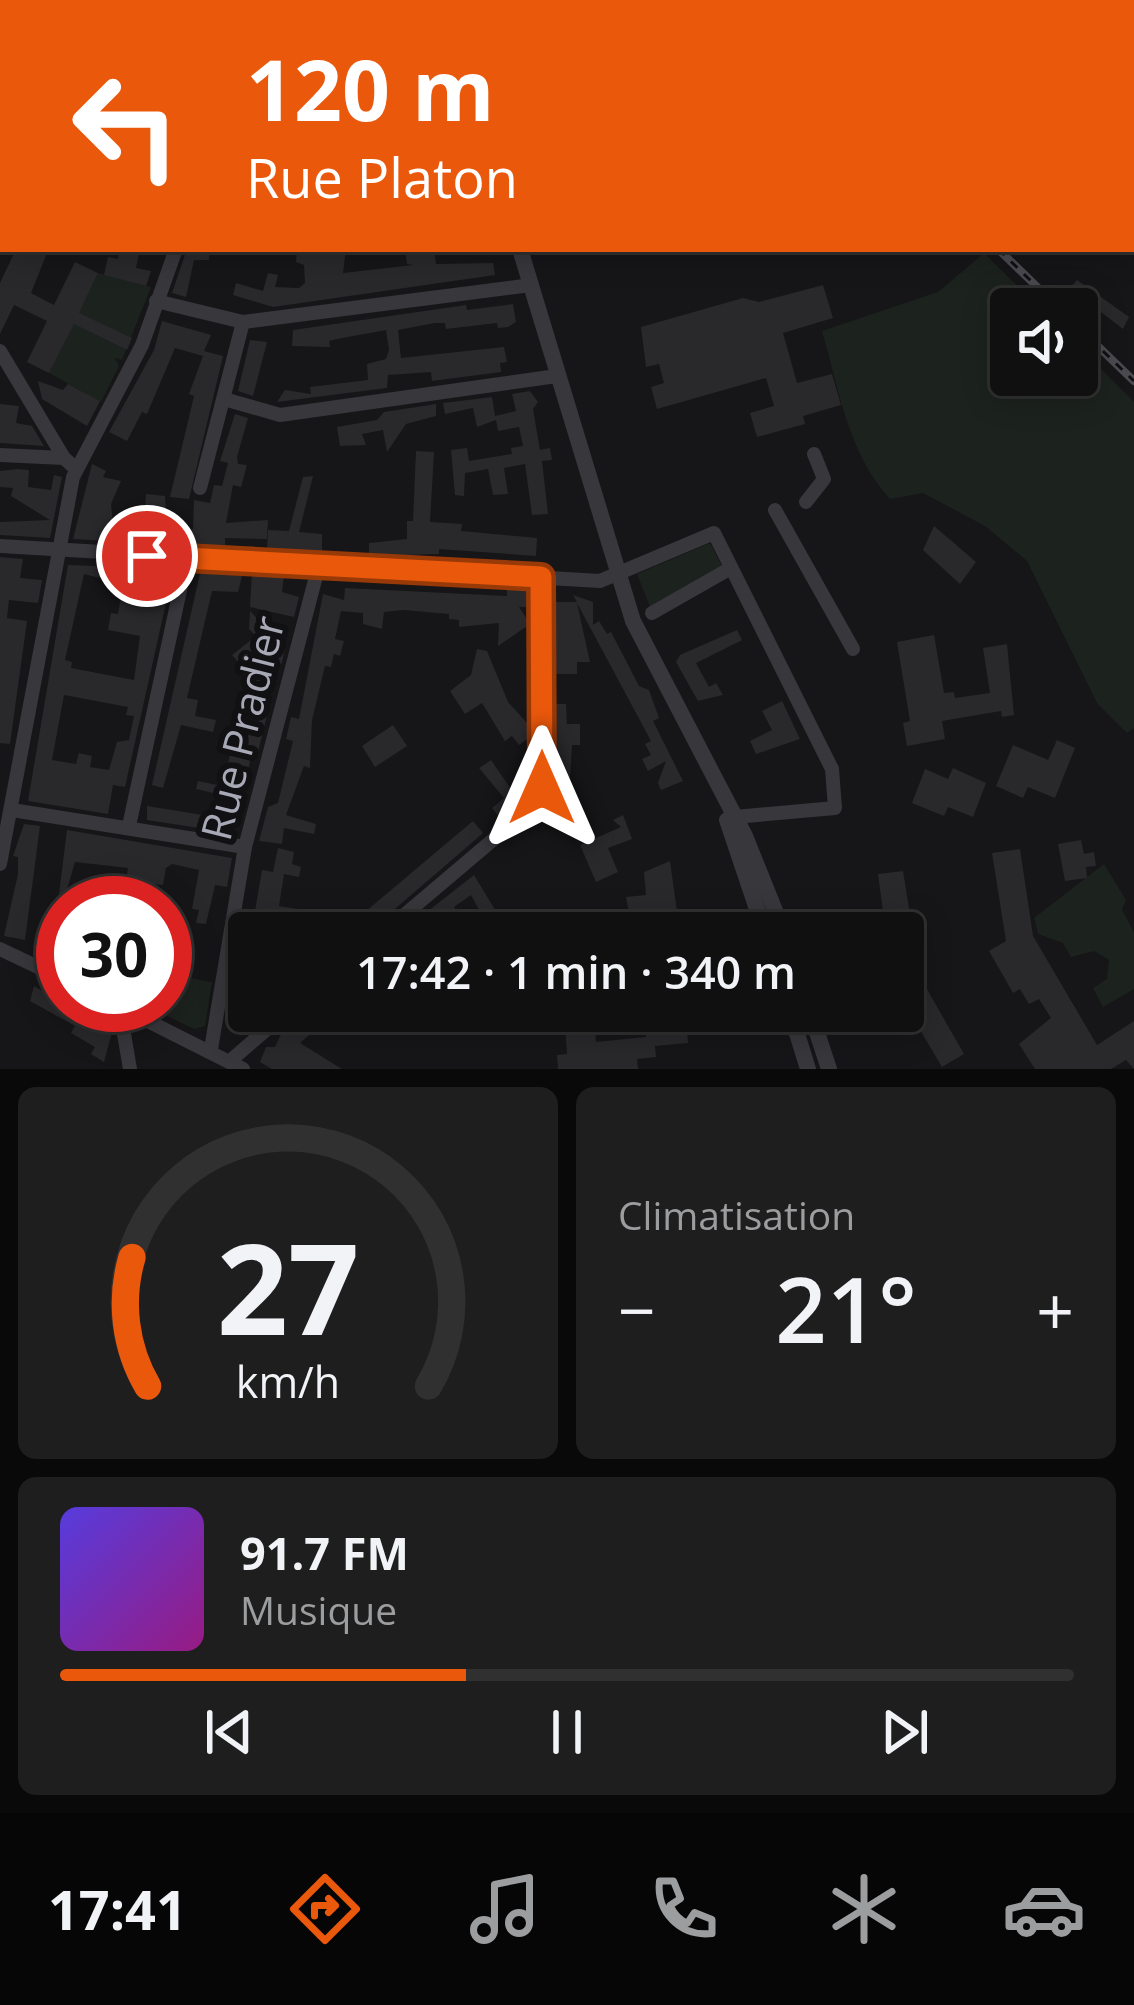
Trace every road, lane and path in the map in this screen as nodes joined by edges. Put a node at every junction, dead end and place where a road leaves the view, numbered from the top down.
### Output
1 (175, 252) edge
2 (521, 252) edge
3 (531, 285) junction
4 (156, 301) junction
5 (243, 322) junction
6 (0, 351) edge
7 (557, 376) junction
8 (224, 399) junction
9 (814, 454) dead end
10 (0, 455) edge
11 (70, 464) junction
12 (200, 488) dead end
13 (806, 502) dead end
14 (775, 509) dead end
15 (0, 546) edge
16 (56, 550) junction
17 (187, 558) junction
18 (319, 566) junction
19 (731, 568) junction
20 (616, 575) junction
21 (541, 577) junction
22 (652, 613) dead end
23 (853, 649) dead end
24 (0, 755) edge
25 (20, 759) junction
26 (713, 773) junction
27 (12, 810) junction
28 (735, 817) junction
29 (128, 826) junction
30 (245, 847) junction
31 (1, 857) edge
32 (408, 912) edge
33 (761, 912) edge
34 (764, 912) edge
35 (0, 949) edge
36 (36, 966) edge
37 (124, 1032) edge
38 (169, 1032) edge
39 (262, 1032) edge
40 (805, 1032) edge
41 (811, 1032) edge
42 (224, 1061) edge
43 (130, 1069) edge
44 (811, 1069) edge
45 (829, 1069) edge

1 - 4 street
2 - 3 street
3 - 5 street
3 - 7 street
4 - 5 street
4 - 11 street
5 - 8 street
6 - 11 street
7 - 8 street
7 - 20 street
8 - 12 street
9 - 13 street
10 - 11 street
11 - 16 street
14 - 23 street
15 - 16 street
16 - 17 street
16 - 25 street
17 - 18 street
17 - 29 street
18 - 21 street
18 - 30 street, Rue Pradier
19 - 20 street
19 - 22 street
19 - 28 street
20 - 21 street
20 - 26 street
21 - 32 street
24 - 25 street
25 - 27 street
26 - 28 street
26 - 33 street
27 - 29 street
27 - 31 street
28 - 34 street
29 - 30 street
30 - 42 street, Rue Pradier
35 - 36 street
37 - 43 street
38 - 42 street
39 - 42 street
40 - 44 street
41 - 45 street

